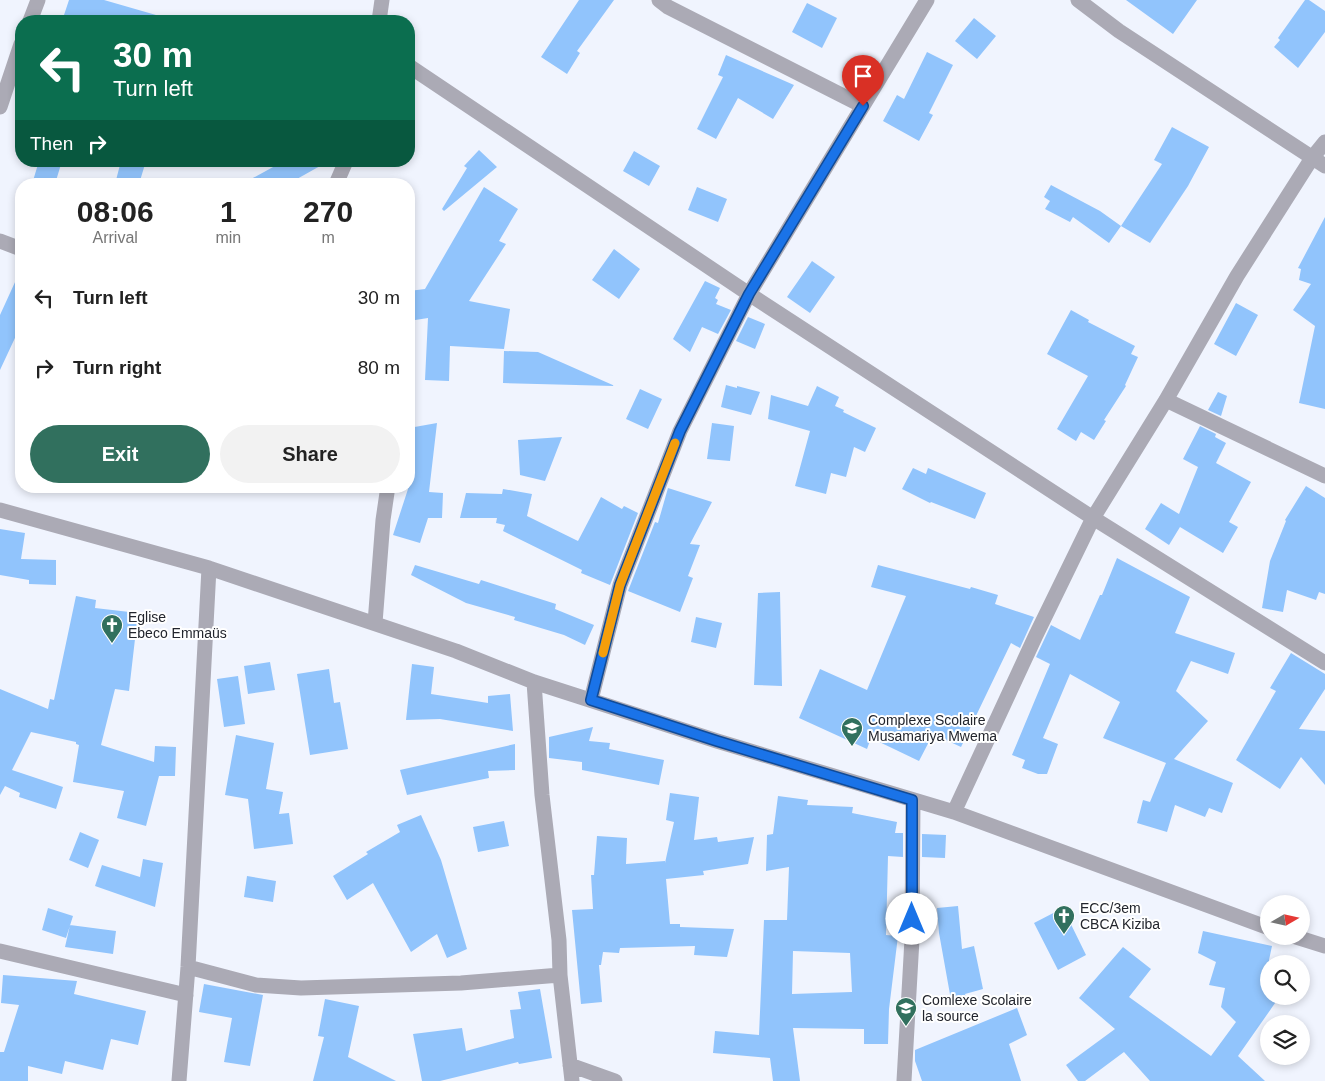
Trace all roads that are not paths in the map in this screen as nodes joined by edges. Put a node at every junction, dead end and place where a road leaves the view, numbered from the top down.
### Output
1 (38, 0) edge
2 (382, 0) edge
3 (660, 0) edge
4 (927, 0) edge
5 (1078, 0) edge
6 (32, 15) edge
7 (380, 15) edge
8 (15, 62) edge
9 (415, 70) edge
10 (863, 106) junction
11 (0, 107) edge
12 (1325, 142) edge
13 (1319, 162) edge
14 (0, 241) edge
15 (15, 247) edge
16 (749, 294) junction
17 (1166, 400) junction
18 (1325, 476) edge
19 (387, 493) edge
20 (0, 510) edge
21 (1093, 518) junction
22 (208, 568) junction
23 (375, 623) junction
24 (1325, 663) edge
25 (534, 682) junction
26 (591, 700) junction
27 (912, 800) junction
28 (954, 812) junction
29 (1260, 925) edge
30 (1310, 941) edge
31 (1325, 946) edge
32 (0, 951) edge
33 (188, 968) junction
34 (560, 975) junction
35 (186, 995) junction
36 (570, 1065) junction
37 (179, 1081) edge
38 (572, 1081) edge
39 (614, 1081) edge
40 (904, 1081) edge

1 - 6 street
2 - 7 street
3 - 10 street
4 - 10 street
5 - 13 street
8 - 11 street
9 - 16 street
10 - 16 street
12 - 13 street
13 - 17 street
14 - 15 street
16 - 21 street
16 - 26 street
17 - 18 street
17 - 21 street
19 - 23 street
20 - 22 street
21 - 24 street
21 - 28 street
22 - 23 street
22 - 33 street
23 - 25 street
25 - 26 street
25 - 34 street
26 - 27 street
27 - 28 street
27 - 40 street
28 - 29 street
30 - 31 street
32 - 35 street
33 - 34 street
33 - 35 street
34 - 36 street
35 - 37 street
36 - 38 street
36 - 39 street

